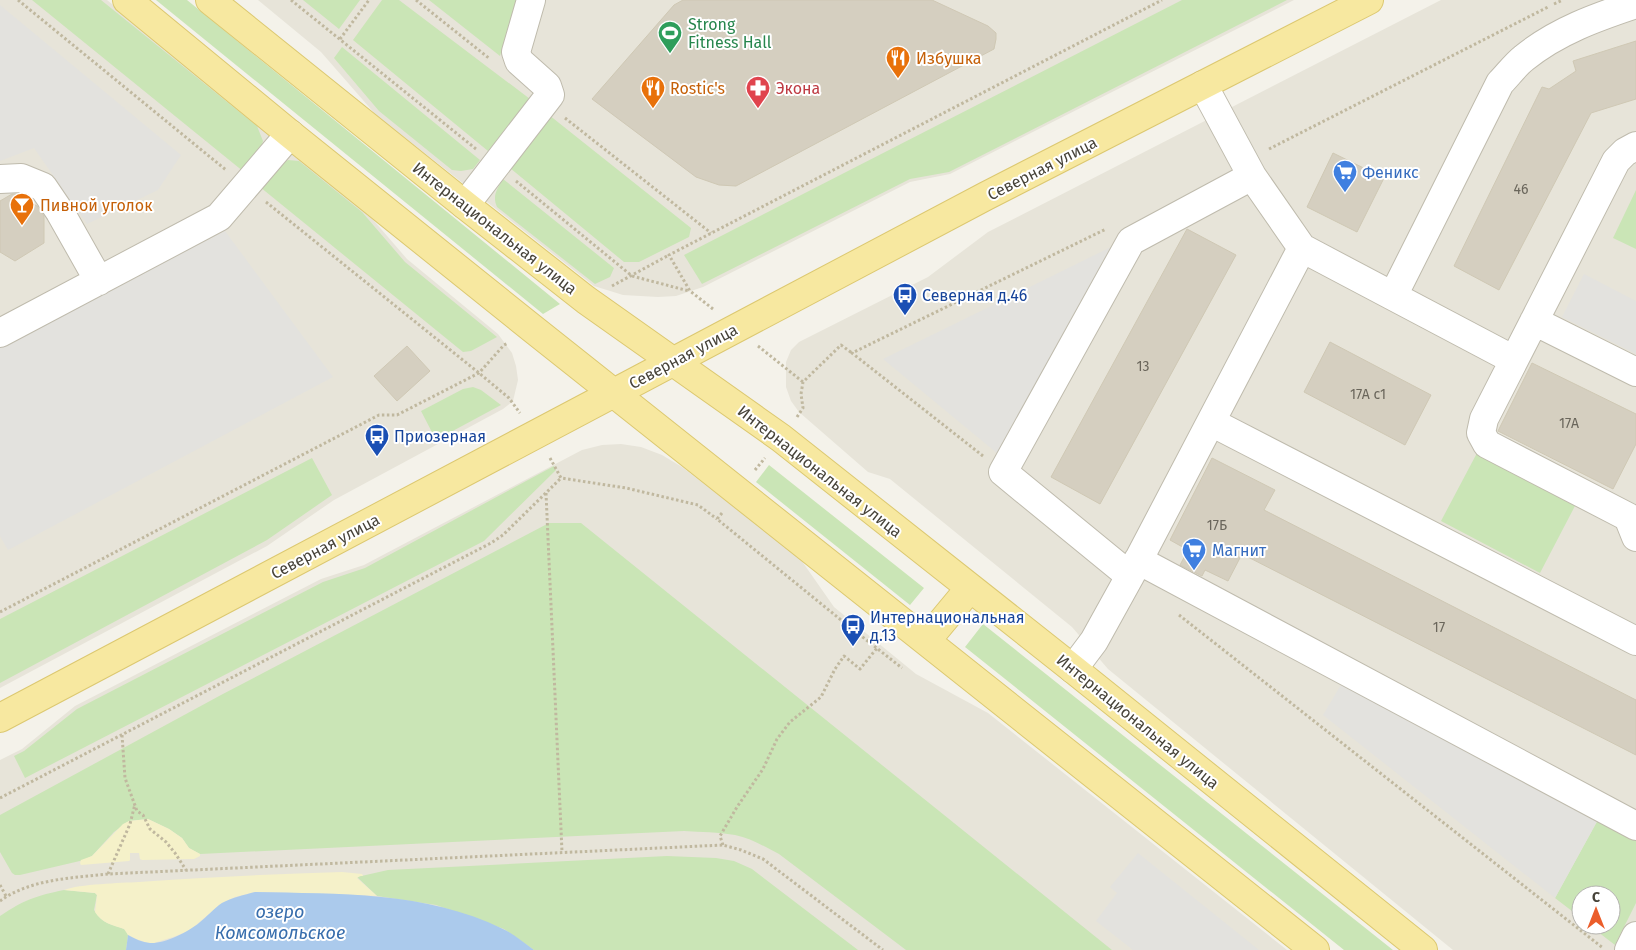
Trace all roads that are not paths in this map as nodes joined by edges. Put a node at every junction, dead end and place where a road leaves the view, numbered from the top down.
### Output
1 (127, 0) edge
2 (210, 0) edge
3 (531, 0) edge
4 (1369, 0) edge
5 (1636, 4) edge
6 (1203, 85) junction
7 (290, 134) junction
8 (1636, 146) edge
9 (1252, 176) junction
10 (0, 179) edge
11 (465, 205) junction
12 (1302, 248) junction
13 (99, 281) junction
14 (1393, 296) junction
15 (1534, 321) junction
16 (0, 334) edge
17 (1514, 360) junction
18 (673, 361) junction
19 (1636, 372) edge
20 (614, 394) junction
21 (1210, 422) junction
22 (1636, 537) edge
23 (1134, 568) junction
24 (970, 588) junction
25 (926, 641) junction
26 (1636, 641) edge
27 (1073, 669) junction
28 (0, 718) edge
29 (1636, 826) edge
30 (1636, 936) edge
31 (1314, 950) edge
32 (1423, 950) edge
33 (1628, 950) edge

1 - 7 main road
2 - 11 main road, Интернациональная улица
3 - 11 lane
4 - 6 main road, Северная улица
5 - 14 lane
6 - 9 lane
6 - 18 main road, Северная улица
7 - 13 lane
7 - 20 main road
8 - 15 lane
9 - 12 lane
9 - 23 lane
10 - 13 lane
11 - 18 main road, Интернациональная улица
12 - 14 lane
12 - 21 lane
13 - 16 lane
14 - 17 lane
15 - 17 lane
15 - 19 lane
17 - 22 lane
18 - 20 main road, Северная улица
18 - 24 main road, Интернациональная улица
20 - 25 main road
20 - 28 main road, Северная улица
21 - 23 lane
21 - 26 lane
23 - 27 lane
23 - 29 lane
24 - 25 main road
24 - 27 main road, Интернациональная улица
25 - 31 main road
27 - 32 main road, Интернациональная улица
30 - 33 lane

